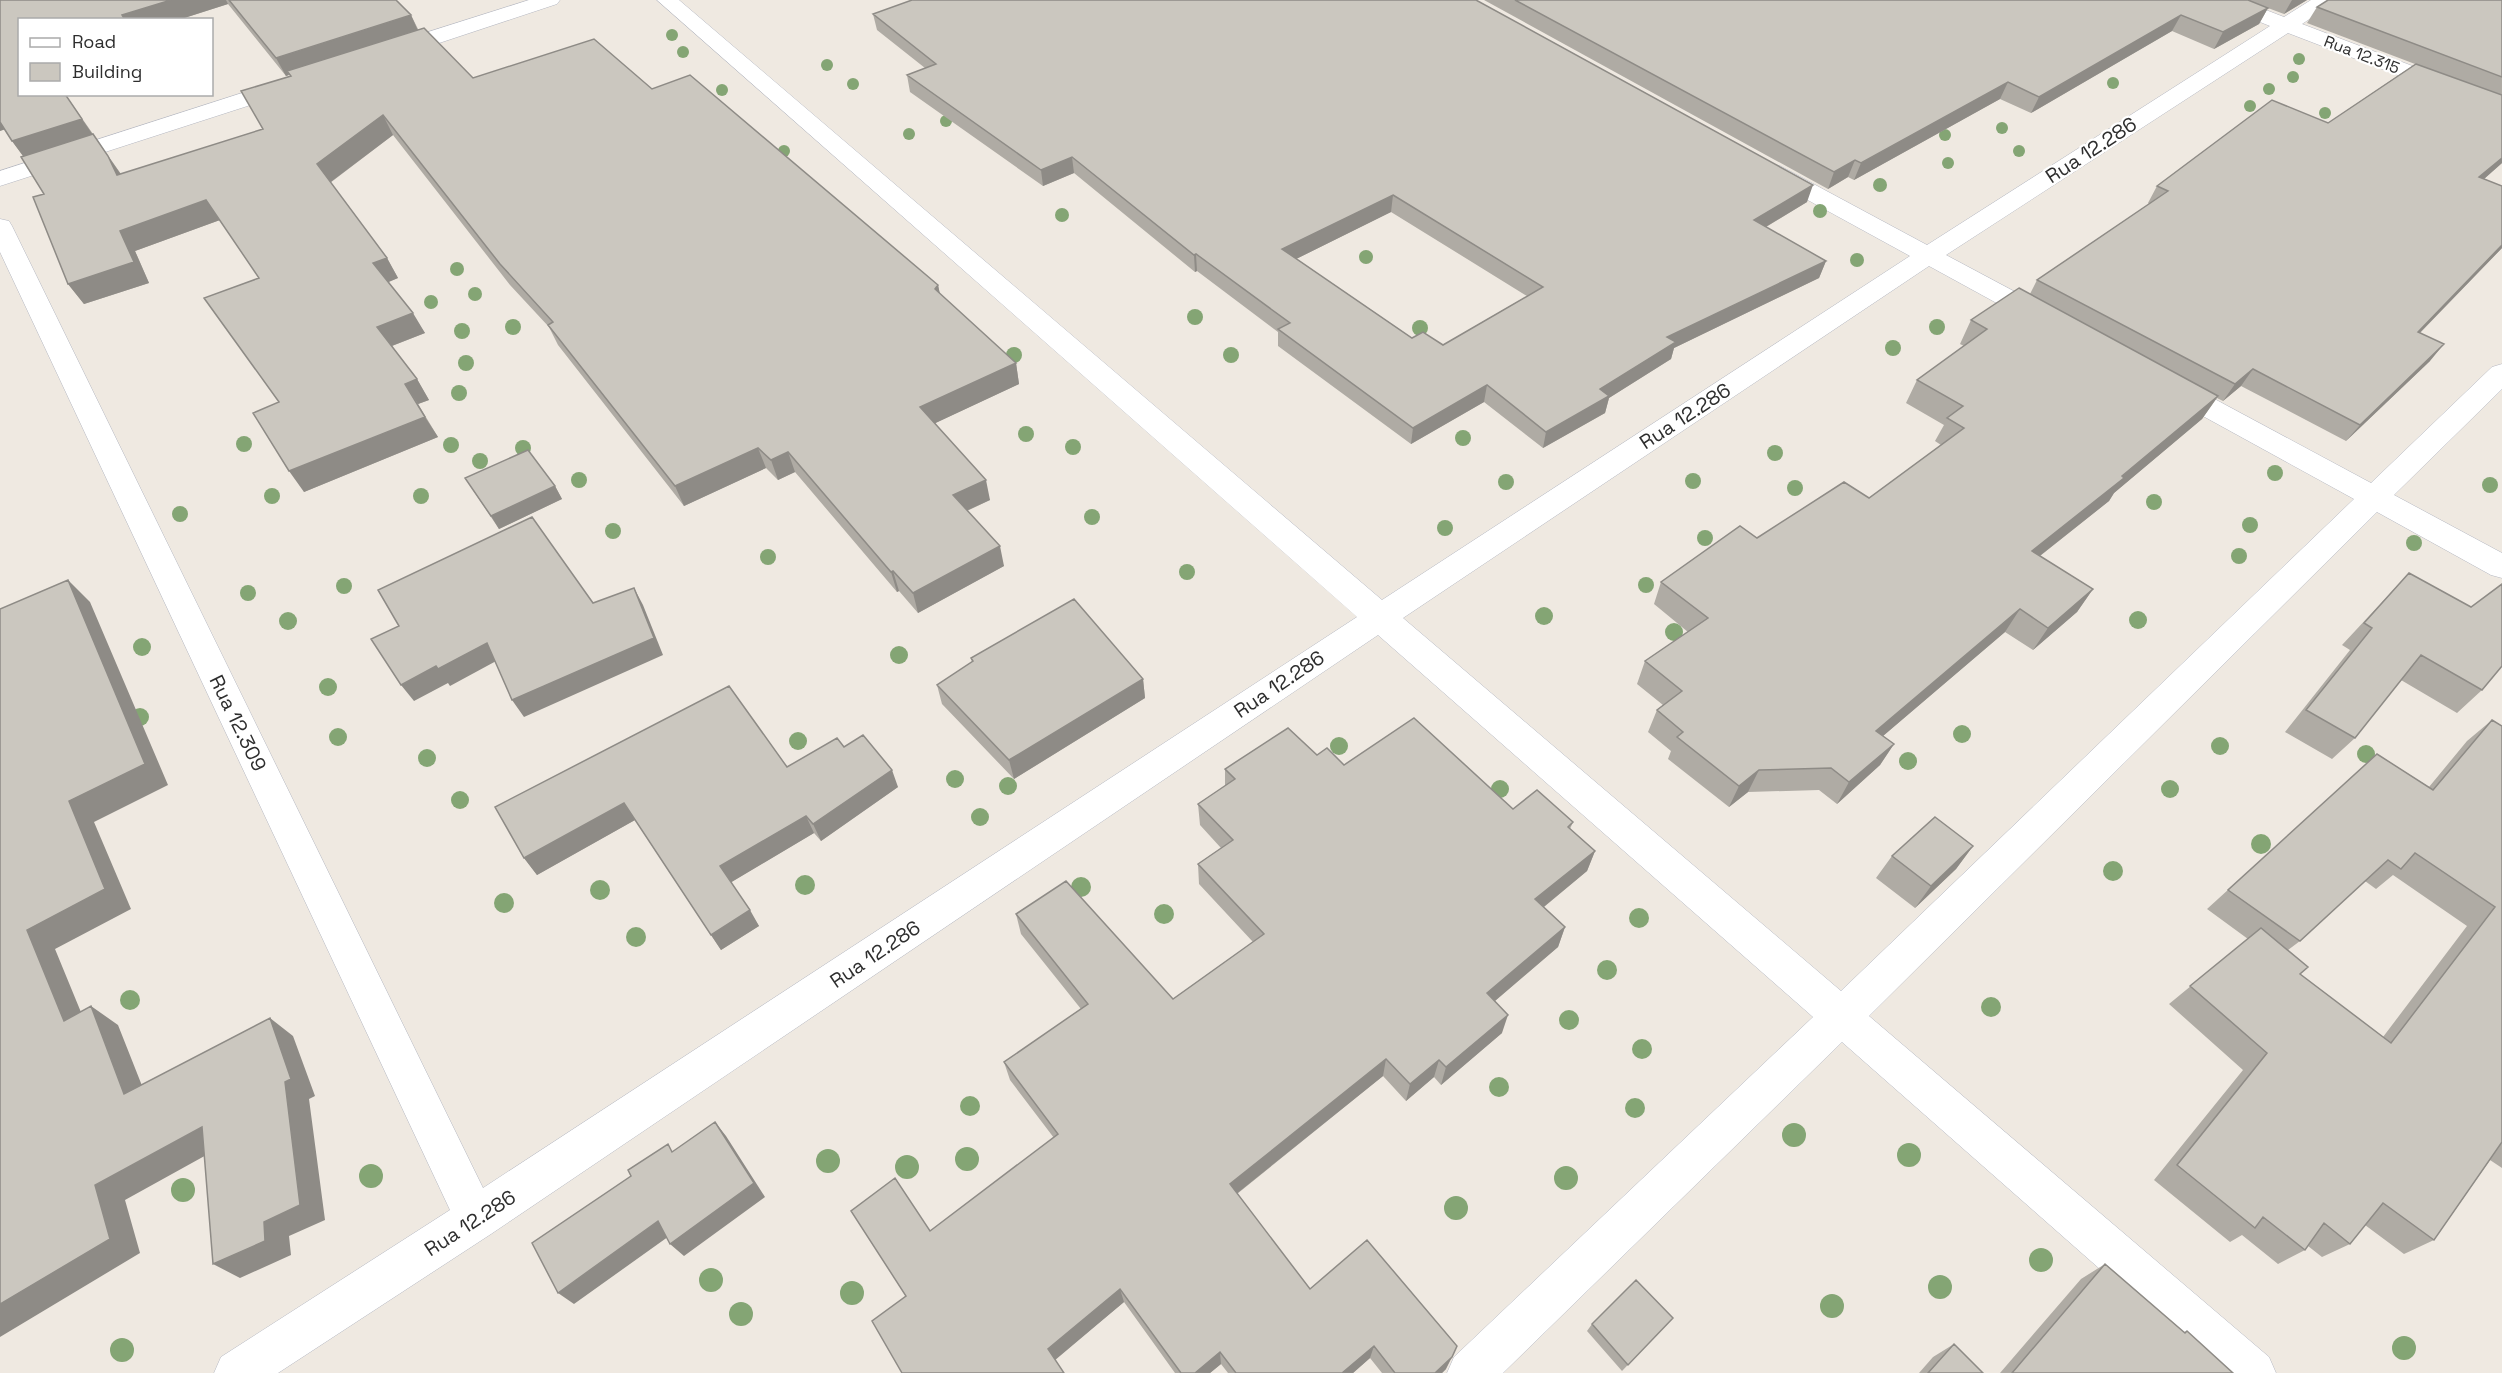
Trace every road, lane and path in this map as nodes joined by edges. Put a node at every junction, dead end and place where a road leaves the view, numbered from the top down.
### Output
1 (550, 0) edge
2 (667, 0) edge
3 (2222, 0) edge
4 (2325, 0) edge
5 (2286, 24) junction
6 (371, 58) edge
7 (314, 77) edge
8 (2502, 108) edge
9 (1749, 158) edge
10 (0, 179) edge
11 (0, 226) edge
12 (1929, 255) junction
13 (2063, 328) edge
14 (2146, 373) edge
15 (2502, 373) edge
16 (2373, 497) junction
17 (2502, 567) edge
18 (1380, 617) junction
19 (1841, 1017) junction
20 (476, 1220) junction
21 (237, 1373) edge
22 (1470, 1373) edge
23 (2253, 1373) edge

1 - 6 street
2 - 18 street
3 - 5 street, Rua 12.315
4 - 5 street, Rua 12.286
5 - 8 street, Rua 12.315
5 - 12 street, Rua 12.286
7 - 10 street
9 - 12 street
11 - 20 street, Rua 12.309
12 - 13 street
12 - 18 street, Rua 12.286
14 - 16 street
15 - 16 street
16 - 17 street
16 - 19 street
18 - 19 street
18 - 20 street, Rua 12.286
19 - 22 street
19 - 23 street
20 - 21 street, Rua 12.286

